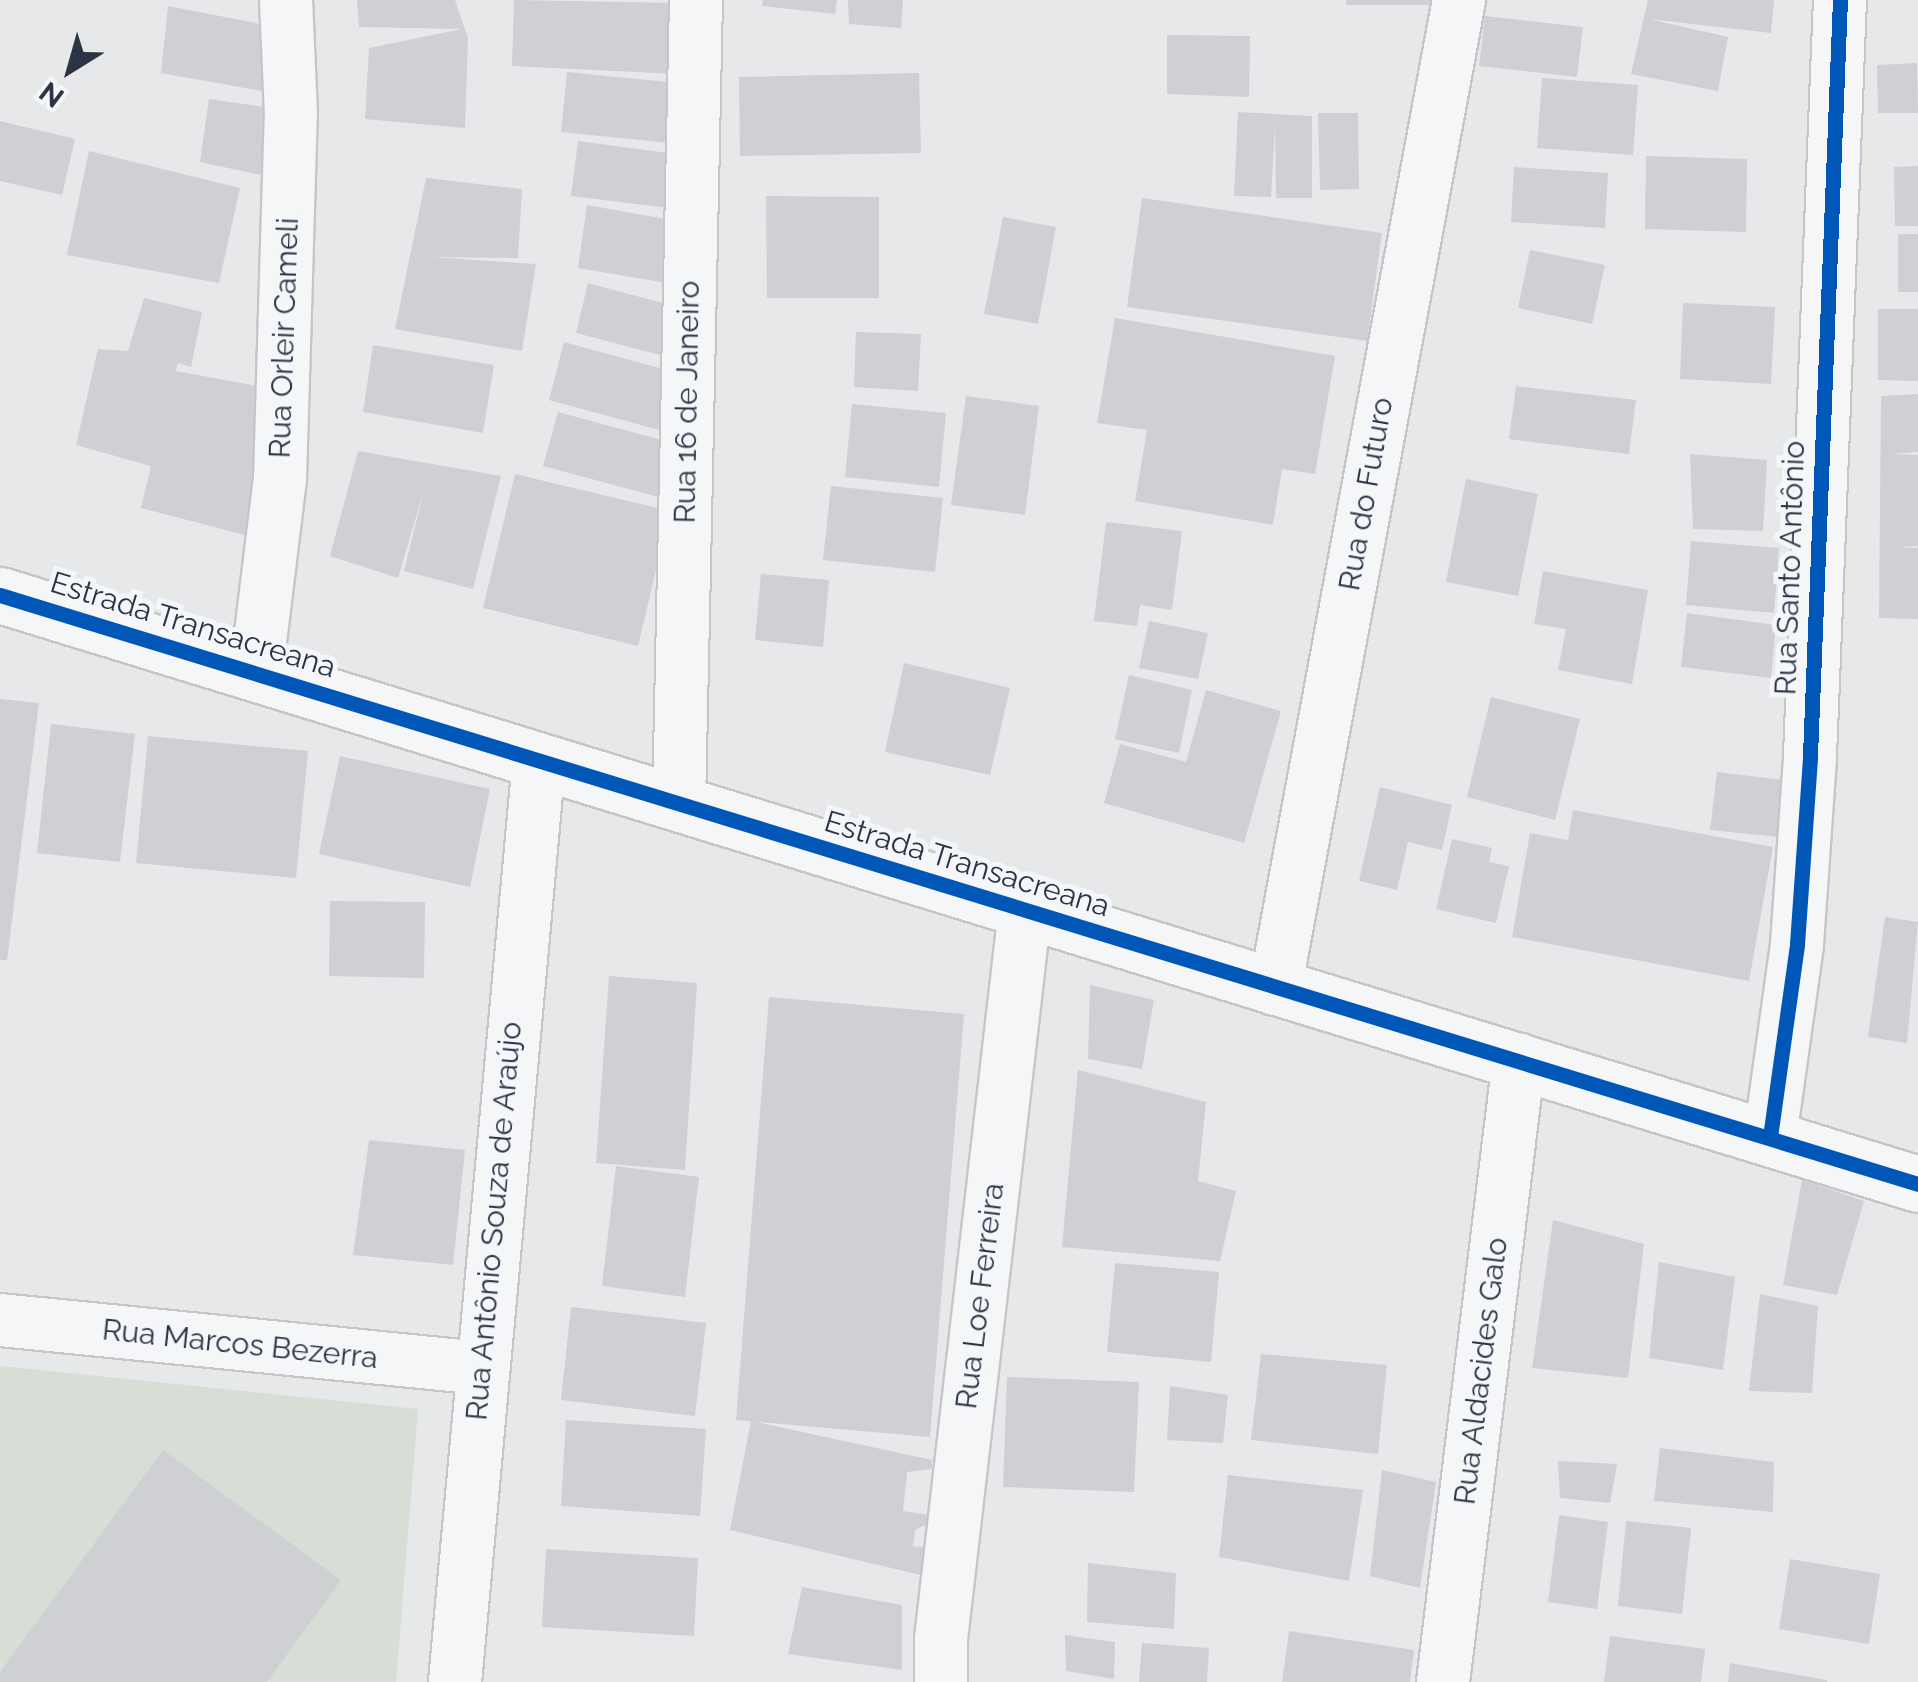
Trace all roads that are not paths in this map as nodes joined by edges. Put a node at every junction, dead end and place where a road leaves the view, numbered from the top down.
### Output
1 (286, 0) edge
2 (696, 0) edge
3 (1459, 0) edge
4 (1840, 0) edge
5 (0, 595) edge
6 (256, 674) junction
7 (539, 761) junction
8 (679, 804) junction
9 (1025, 911) junction
10 (1275, 988) junction
11 (1518, 1060) junction
12 (1770, 1136) junction
13 (1918, 1184) edge
14 (0, 1320) edge
15 (480, 1368) junction
16 (454, 1682) edge
17 (941, 1682) edge
18 (1443, 1682) edge

1 - 6 street, Rua Orleir Cameli
2 - 8 street, Rua 16 de Janeiro
3 - 10 street, Rua do Futuro
4 - 12 street, Rua Santo Antônio
5 - 6 street, Estrada Transacreana
6 - 7 street, Estrada Transacreana
7 - 8 street, Estrada Transacreana
7 - 15 street, Rua Antônio Souza de Araújo
8 - 9 street, Estrada Transacreana
9 - 10 street, Estrada Transacreana
9 - 17 street, Rua Loe Ferreira
10 - 11 street, Estrada Transacreana
11 - 12 street, Estrada Transacreana
11 - 18 street, Rua Aldacides Galo
12 - 13 street, Estrada Transacreana
14 - 15 street, Rua Marcos Bezerra
15 - 16 street, Rua Antônio Souza de Araújo

